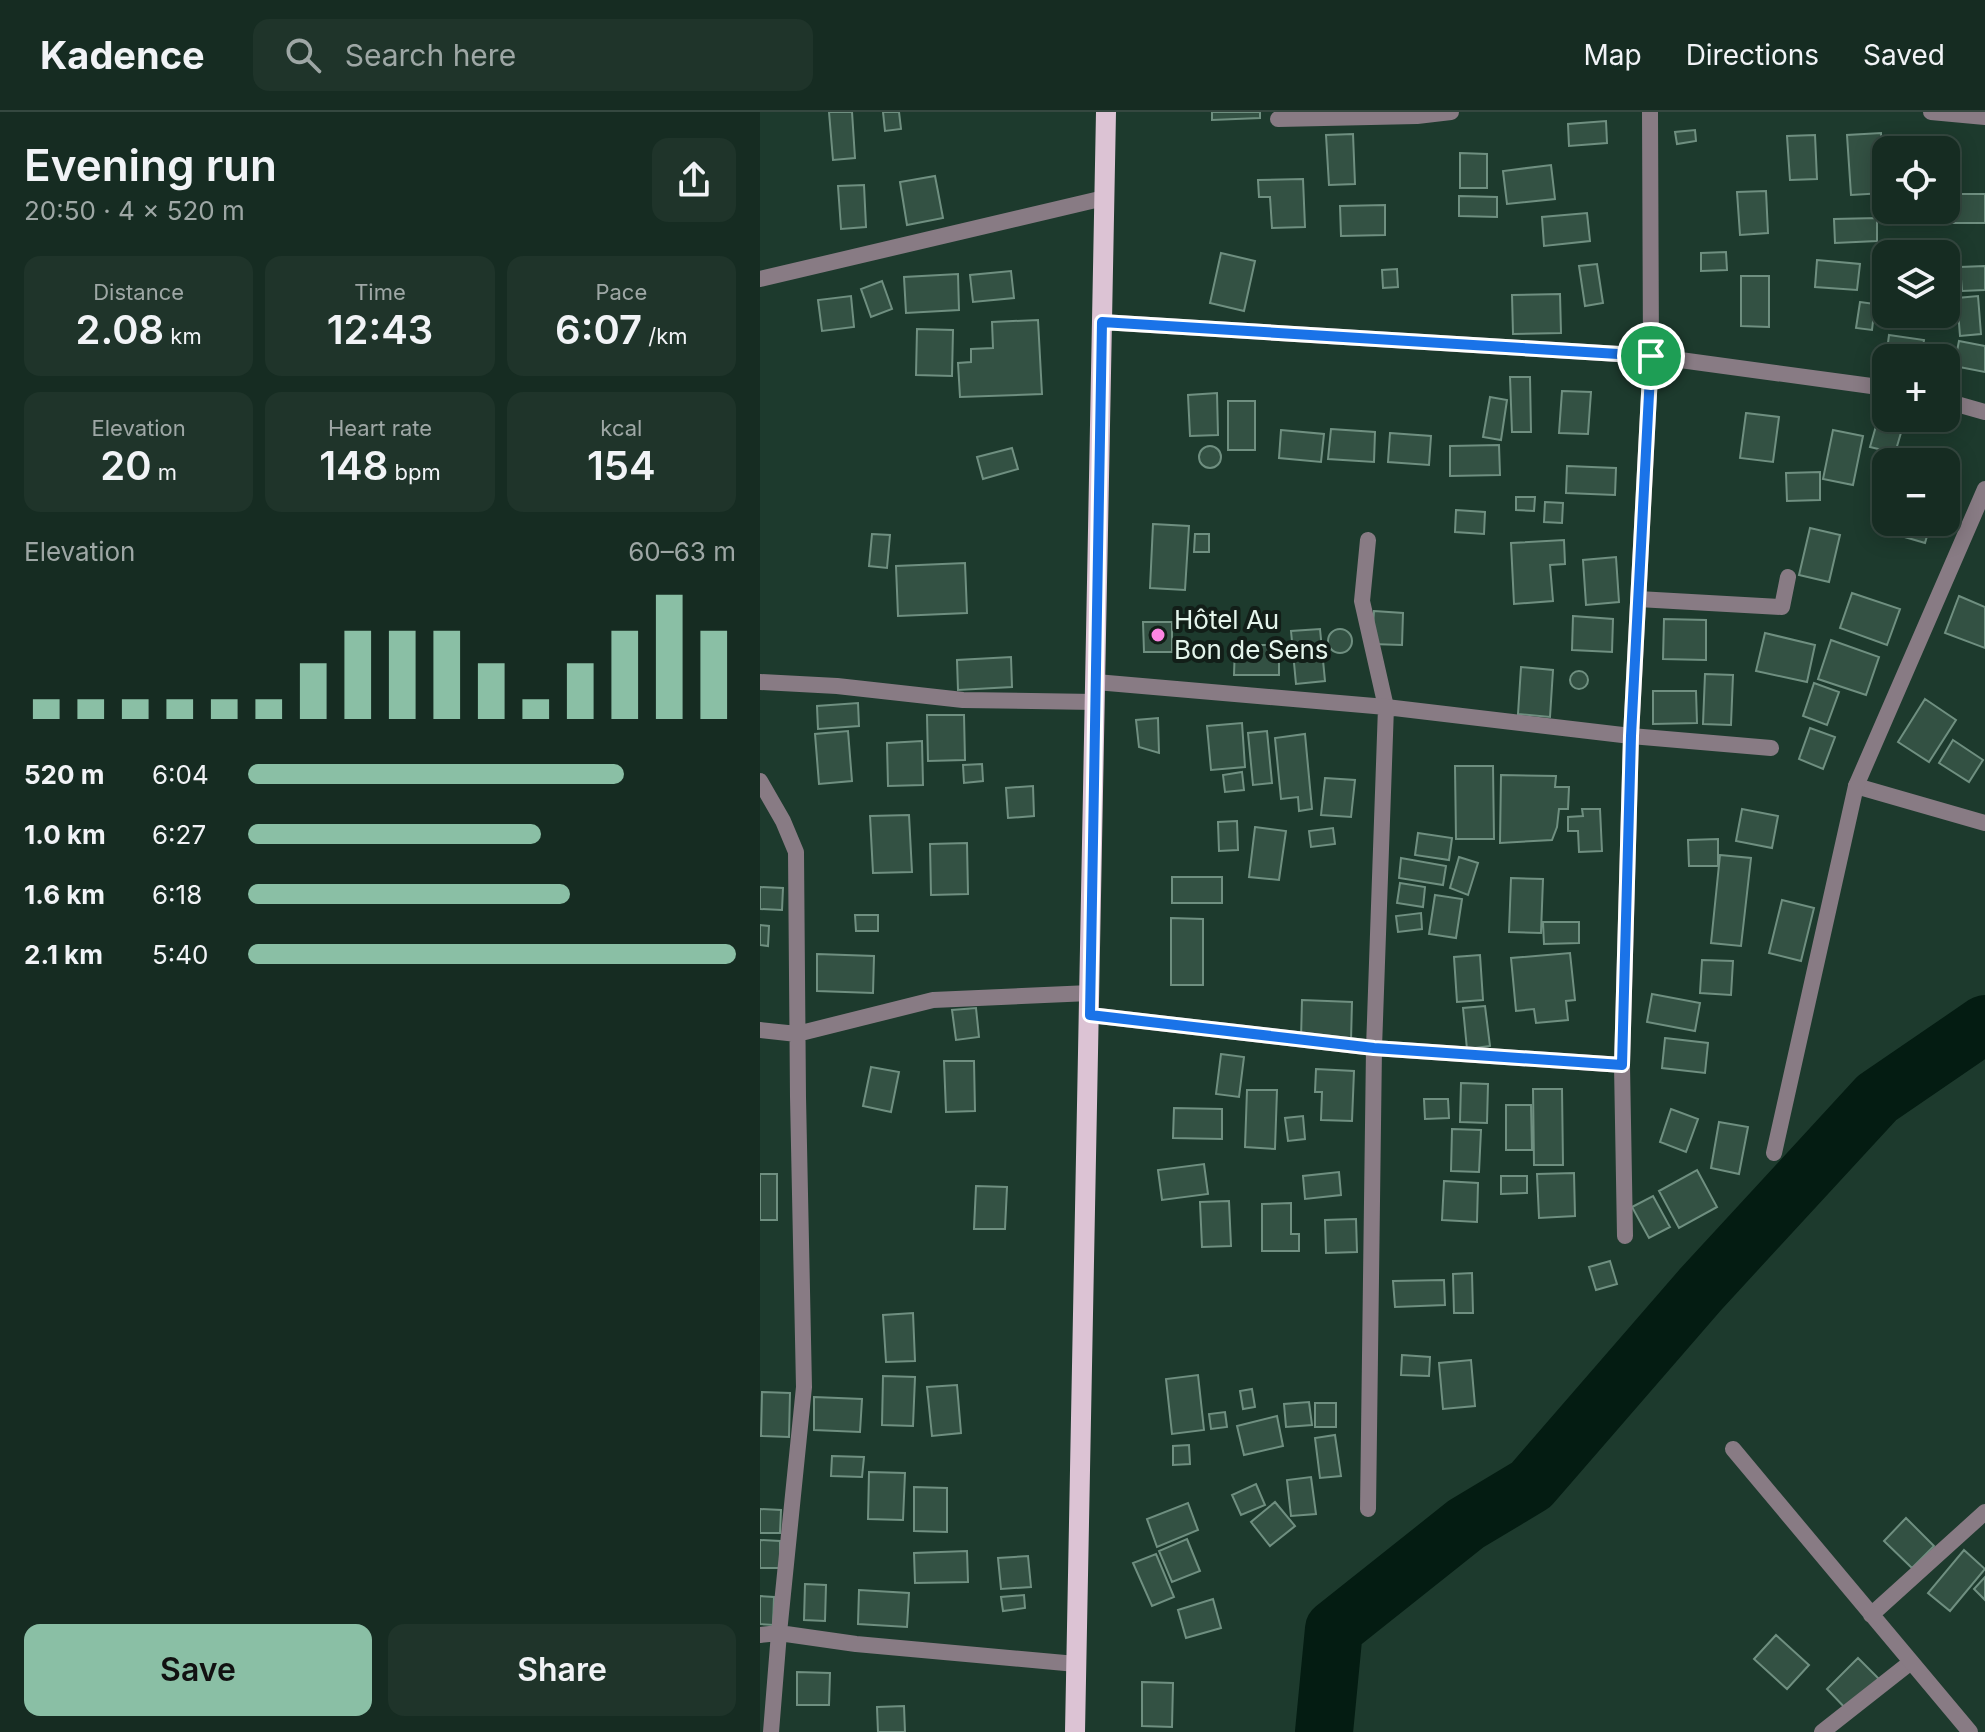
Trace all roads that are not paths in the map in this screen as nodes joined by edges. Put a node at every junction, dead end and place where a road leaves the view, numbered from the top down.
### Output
1 (1106, 112) edge
2 (1451, 112) edge
3 (1650, 112) edge
4 (1931, 112) edge
5 (1985, 117) edge
6 (1278, 119) dead end
7 (1104, 198) junction
8 (760, 279) edge
9 (1102, 322) junction
10 (1651, 356) junction
11 (1872, 386) edge
12 (1960, 405) edge
13 (1985, 412) edge
14 (1984, 493) edge
15 (1368, 540) dead end
16 (1788, 577) dead end
17 (1638, 599) junction
18 (760, 682) edge
19 (1095, 692) junction
20 (1386, 707) junction
21 (1631, 736) junction
22 (1771, 748) dead end
23 (760, 781) edge
24 (1856, 786) junction
25 (1985, 823) edge
26 (1090, 993) junction
27 (1090, 1015) junction
28 (760, 1030) edge
29 (797, 1034) junction
30 (1374, 1048) junction
31 (1622, 1065) junction
32 (1774, 1153) dead end
33 (1625, 1236) dead end
34 (1733, 1449) dead end
35 (1368, 1509) dead end
36 (1985, 1512) edge
37 (1871, 1615) junction
38 (779, 1633) junction
39 (760, 1635) edge
40 (1911, 1662) junction
41 (1076, 1664) junction
42 (771, 1732) edge
43 (1075, 1732) edge
44 (1822, 1732) edge
45 (1970, 1732) edge

1 - 7 main road
2 - 6 street
3 - 10 street
4 - 5 street
7 - 8 street
7 - 9 main road
9 - 10 street
9 - 19 main road
10 - 11 street
10 - 17 street
12 - 13 street
14 - 24 street
15 - 20 street
16 - 17 street
17 - 21 street
18 - 19 street
19 - 20 street
19 - 26 main road
20 - 21 street
20 - 30 street
21 - 22 street
21 - 31 street
23 - 29 street
24 - 25 street
24 - 32 street
26 - 27 main road
26 - 29 street
27 - 30 street
27 - 41 main road
28 - 29 street
29 - 38 street
30 - 31 street
30 - 35 street
31 - 33 street
34 - 37 street
36 - 37 street
37 - 40 street
38 - 39 street
38 - 41 street
38 - 42 street
40 - 44 street
40 - 45 street
41 - 43 main road

